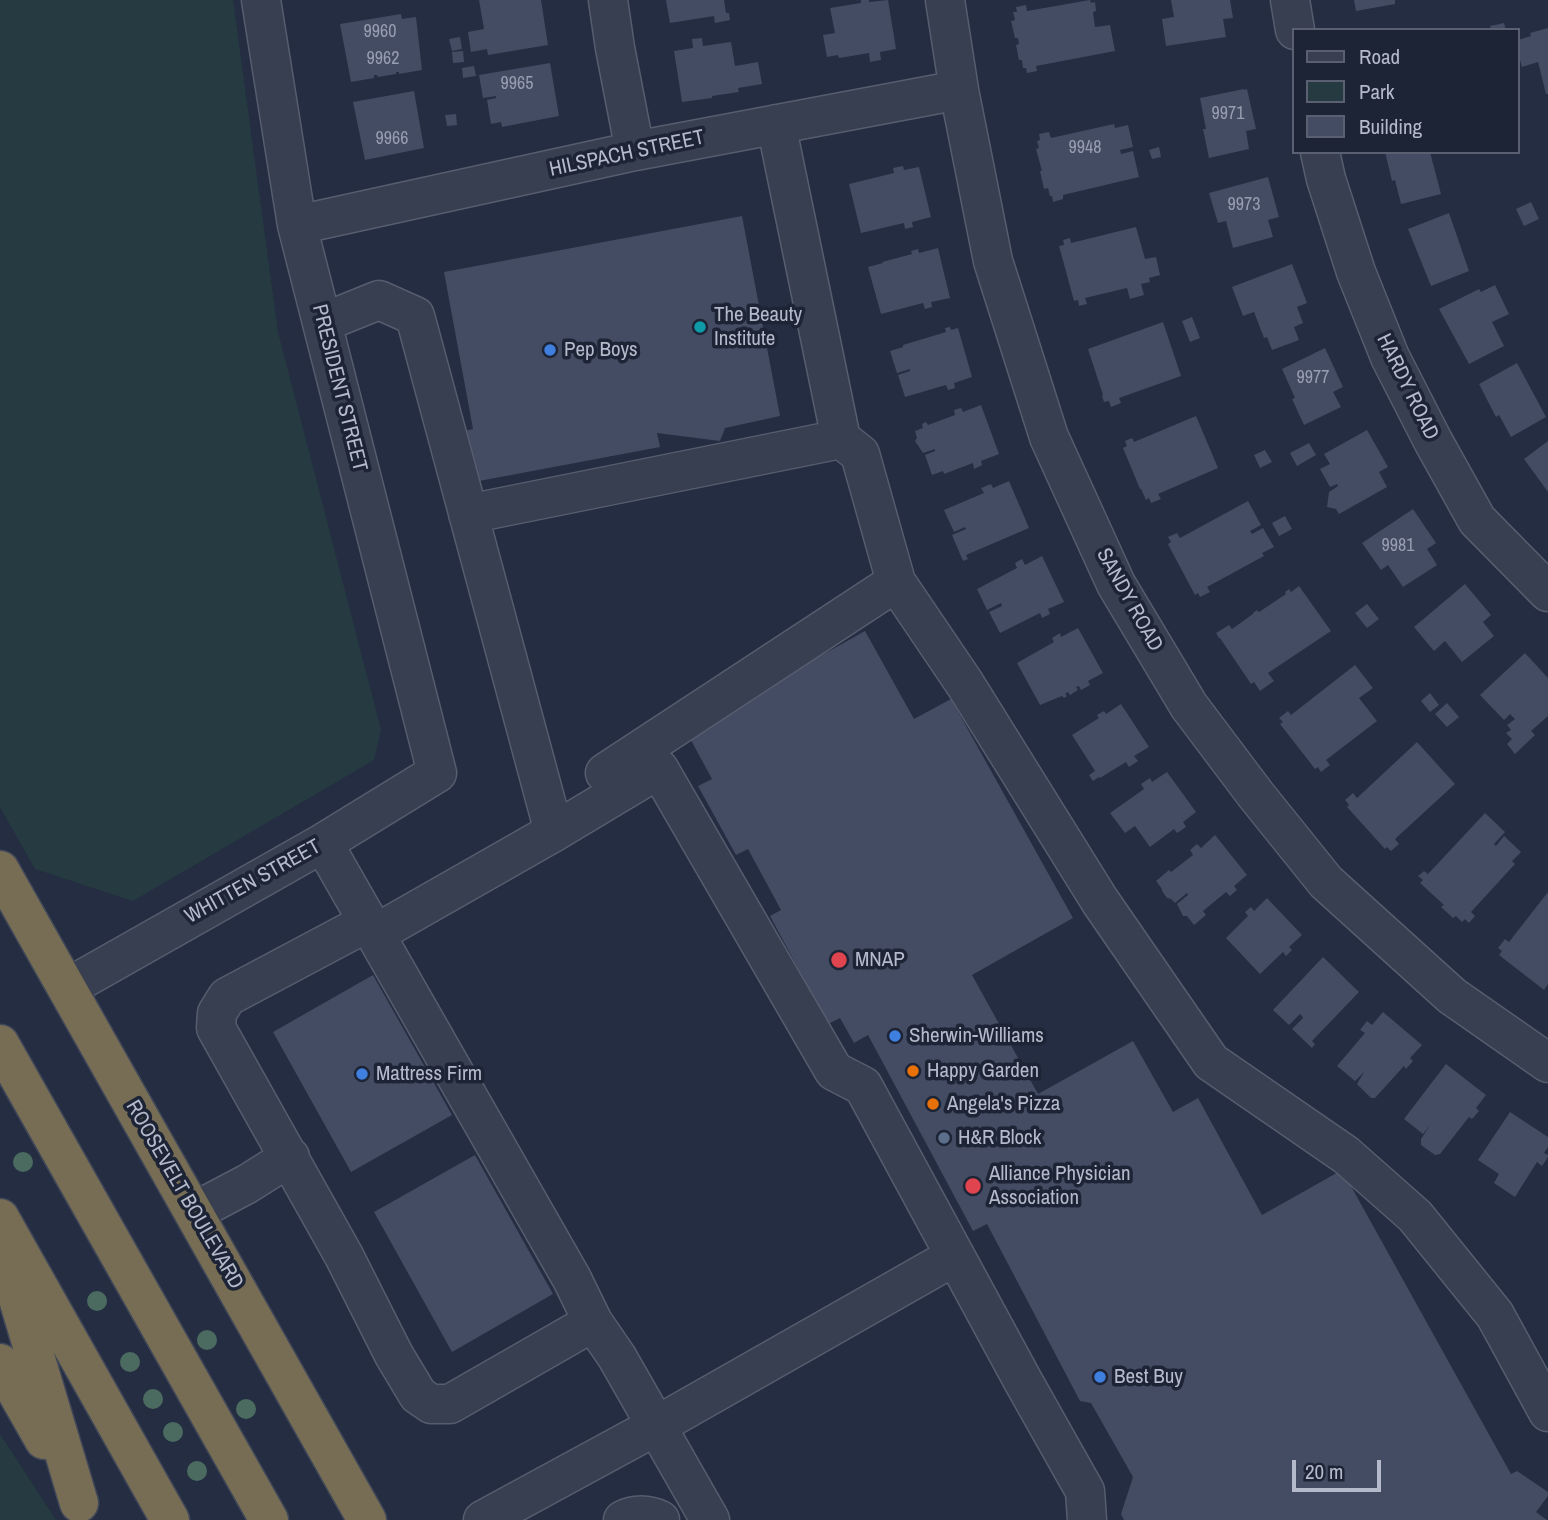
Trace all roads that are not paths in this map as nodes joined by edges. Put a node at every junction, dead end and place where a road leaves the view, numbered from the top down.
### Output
1 (261, 0) edge
2 (608, 0) edge
3 (945, 0) edge
4 (1290, 0) edge
5 (1295, 28) edge
6 (958, 90) junction
7 (776, 124) junction
8 (635, 151) junction
9 (1320, 154) edge
10 (297, 225) junction
11 (322, 323) junction
12 (841, 439) junction
13 (468, 514) junction
14 (896, 582) junction
15 (1548, 592) edge
16 (652, 757) junction
17 (437, 773) joint
18 (552, 821) junction
19 (323, 843) junction
20 (0, 870) edge
21 (372, 928) junction
22 (66, 988) junction
23 (0, 1044) edge
24 (1548, 1063) edge
25 (289, 1157) junction
26 (194, 1212) junction
27 (0, 1219) edge
28 (0, 1240) edge
29 (955, 1256) junction
30 (593, 1322) junction
31 (0, 1363) edge
32 (1548, 1412) edge
33 (656, 1426) junction
34 (84, 1512) edge
35 (170, 1520) edge
36 (269, 1520) edge
37 (367, 1520) edge
38 (483, 1520) edge
39 (623, 1520) edge
40 (660, 1520) edge
41 (710, 1520) edge
42 (1087, 1520) edge

1 - 10 street, PRESIDENT STREET
2 - 8 street
3 - 6 street, SANDY ROAD
4 - 5 street
6 - 7 street, HILSPACH STREET
6 - 24 street, SANDY ROAD
7 - 8 street, HILSPACH STREET
7 - 12 street
8 - 10 street, HILSPACH STREET
9 - 15 street, HARDY ROAD
10 - 11 street, PRESIDENT STREET
11 - 13 street
11 - 17 street, PRESIDENT STREET
12 - 13 street
12 - 14 street
13 - 18 street
14 - 16 street
14 - 32 street
16 - 18 street
16 - 29 street
17 - 19 street, WHITTEN STREET
18 - 21 street
19 - 21 street
19 - 22 street, WHITTEN STREET
20 - 22 highway, ROOSEVELT BOULEVARD
21 - 25 street
21 - 30 street
22 - 26 highway, ROOSEVELT BOULEVARD
23 - 36 highway
25 - 26 street
25 - 30 street
26 - 37 highway, ROOSEVELT BOULEVARD
27 - 35 highway
28 - 34 highway
29 - 33 street
29 - 42 street
30 - 33 street
31 - 34 highway
33 - 38 street
33 - 41 street
39 - 40 street

